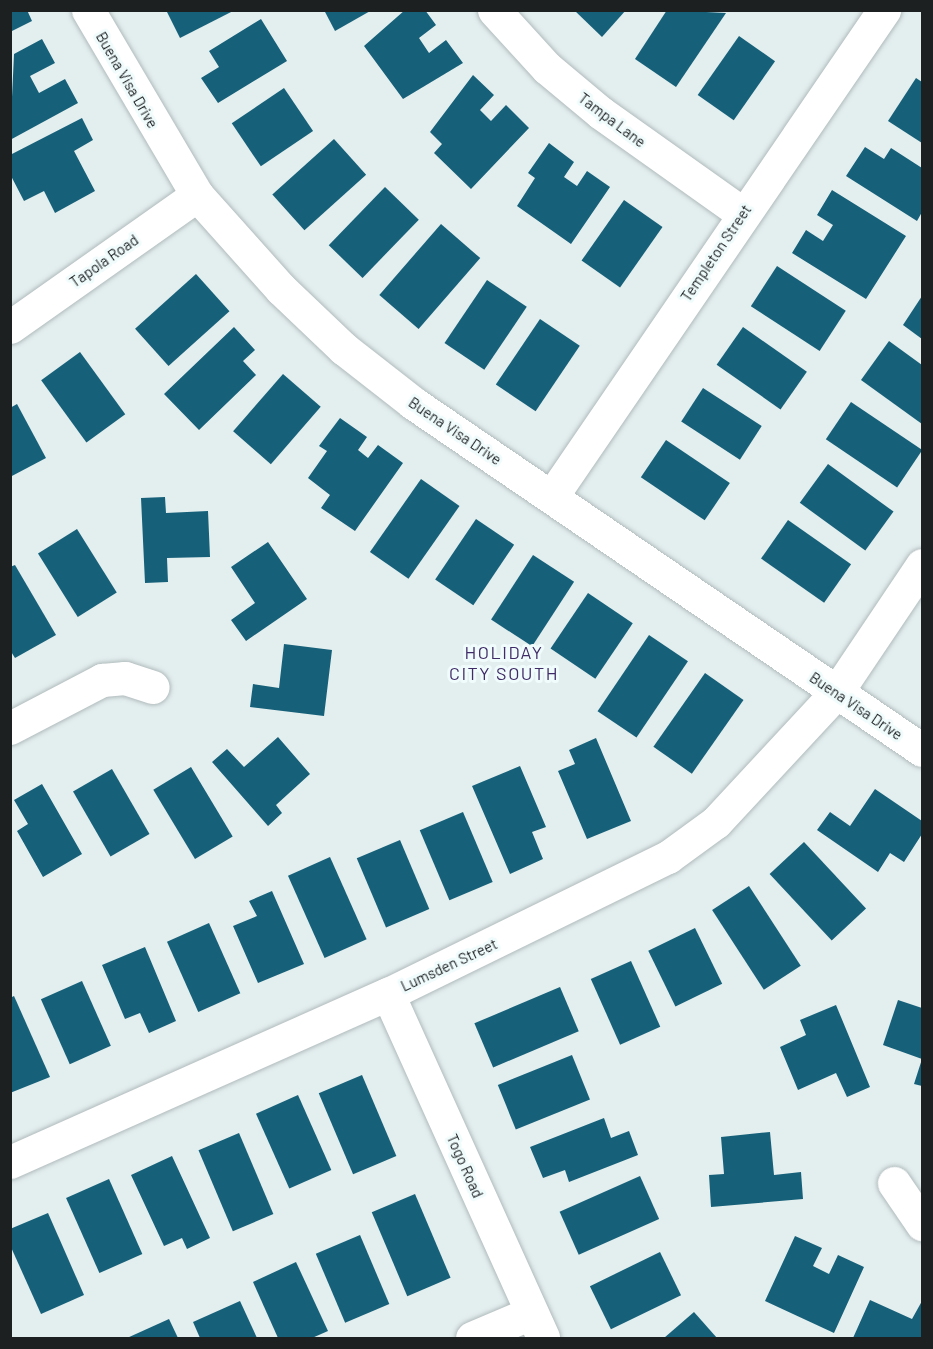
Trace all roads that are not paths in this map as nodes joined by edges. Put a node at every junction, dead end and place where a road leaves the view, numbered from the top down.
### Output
1 (88, 10) edge
2 (494, 10) edge
3 (884, 10) edge
4 (197, 195) junction
5 (743, 214) junction
6 (10, 327) edge
7 (552, 496) junction
8 (922, 565) edge
9 (153, 687) dead end
10 (836, 693) junction
11 (10, 728) edge
12 (922, 750) edge
13 (388, 994) junction
14 (10, 1162) edge
15 (894, 1183) dead end
16 (922, 1224) edge
17 (537, 1326) edge
18 (472, 1338) edge

1 - 4 street, Buena Visa Drive
2 - 5 street, Tampa Lane
3 - 5 street, Templeton Street
4 - 6 street, Tapola Road
4 - 7 street, Buena Visa Drive
5 - 7 street, Templeton Street
7 - 10 street, Buena Visa Drive
8 - 10 street, Lumsden Street
9 - 11 street
10 - 12 street, Buena Visa Drive
10 - 13 street, Lumsden Street
13 - 14 street, Lumsden Street
13 - 17 street, Togo Road
15 - 16 street
17 - 18 street

